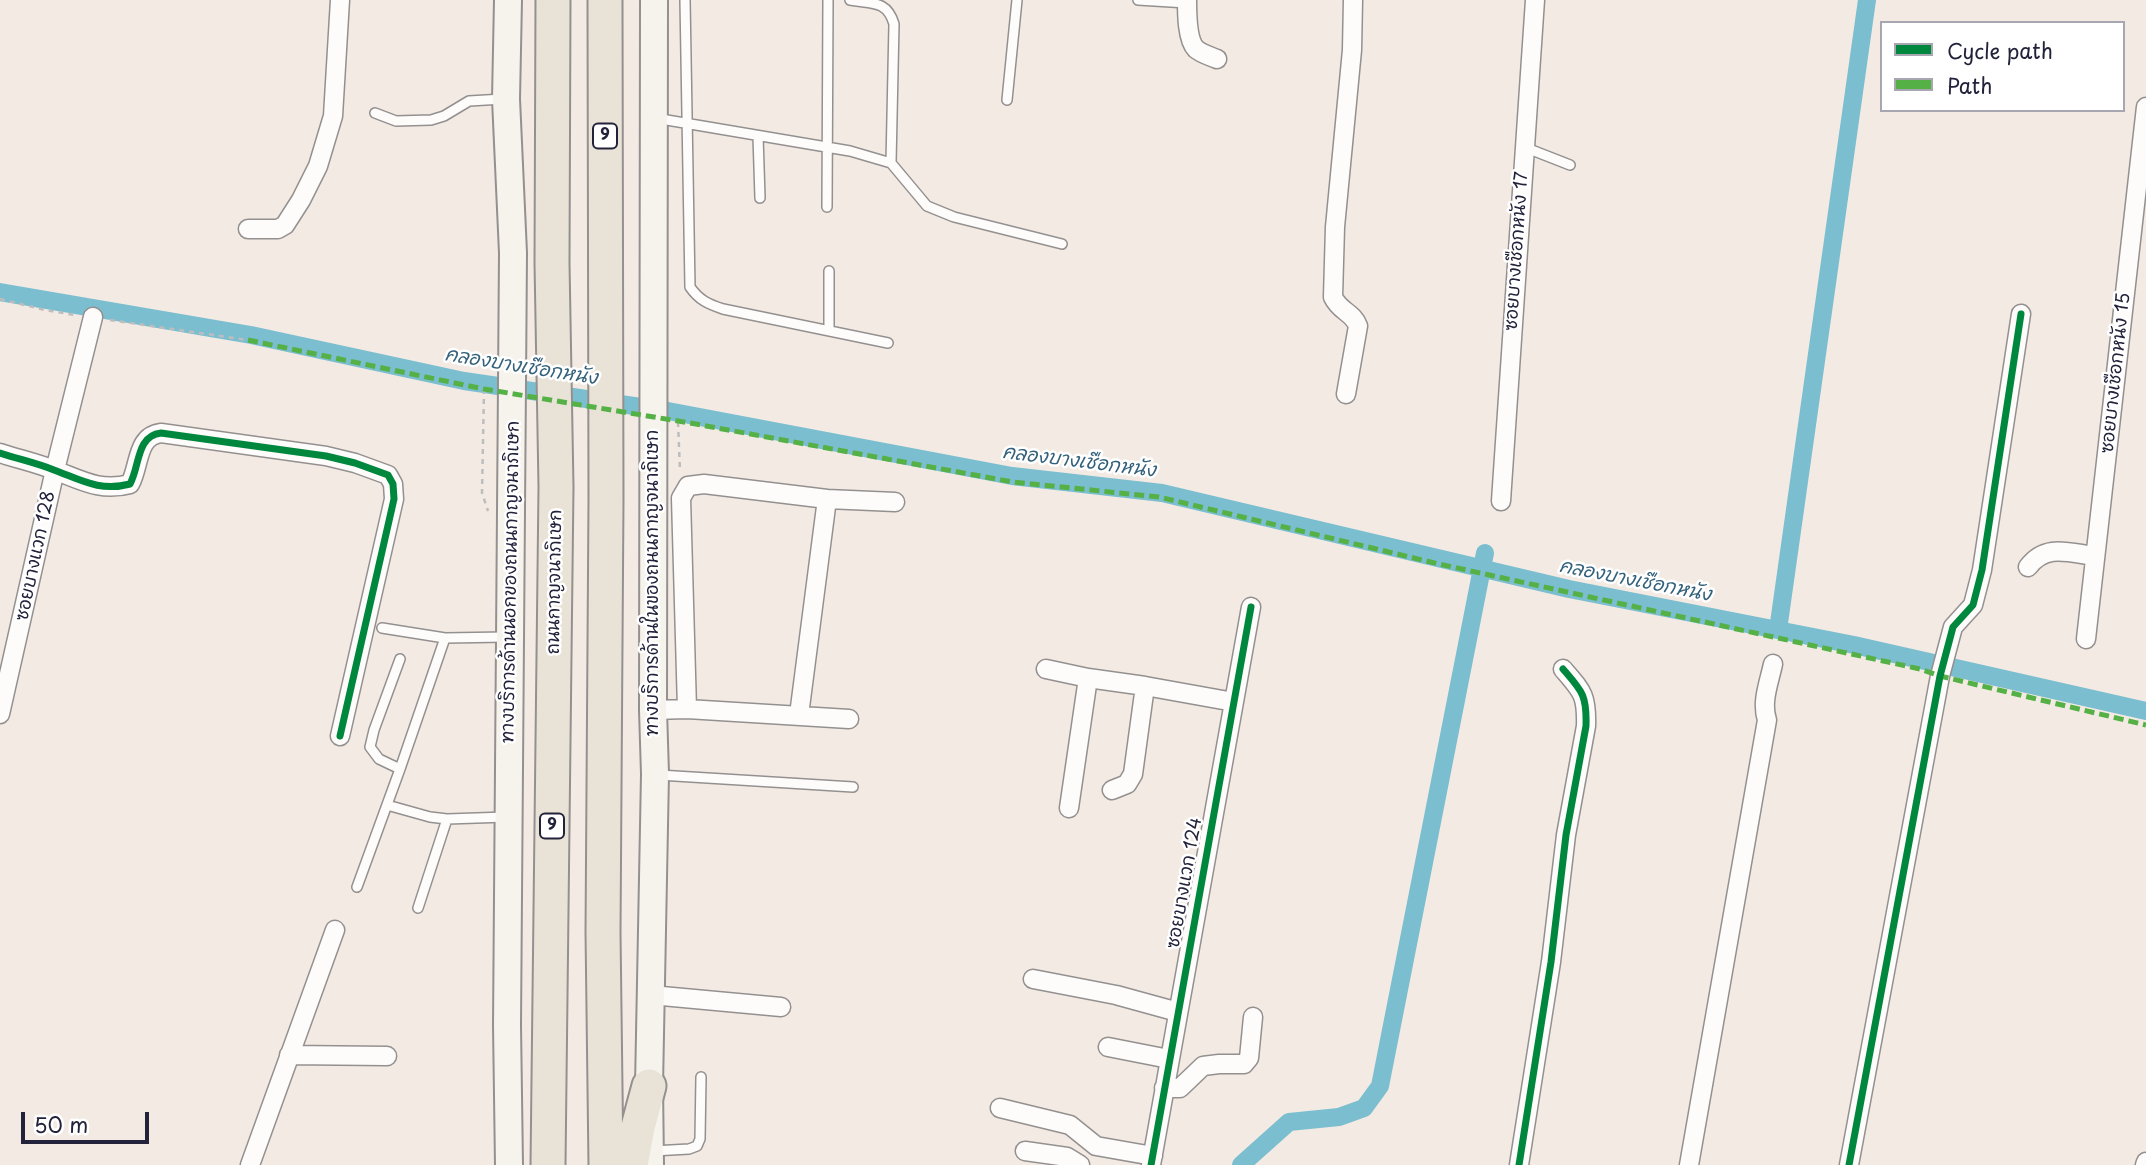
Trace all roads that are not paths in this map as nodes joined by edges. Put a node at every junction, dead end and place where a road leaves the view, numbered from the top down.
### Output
1 (340, 0) edge
2 (553, 0) edge
3 (605, 0) edge
4 (654, 0) edge
5 (685, 0) edge
6 (828, 0) edge
7 (850, 0) edge
8 (1017, 0) edge
9 (1138, 0) edge
10 (1353, 0) edge
11 (1535, 0) edge
12 (869, 2) edge
13 (1187, 2) edge
14 (510, 8) edge
15 (1217, 59) dead end
16 (506, 99) junction
17 (1007, 100) dead end
18 (2146, 107) edge
19 (375, 113) dead end
20 (653, 118) junction
21 (688, 124) junction
22 (758, 135) junction
23 (1524, 147) junction
24 (826, 148) junction
25 (891, 163) junction
26 (1570, 165) dead end
27 (760, 198) dead end
28 (827, 206) dead end
29 (248, 229) dead end
30 (1062, 244) dead end
31 (829, 271) dead end
32 (2021, 314) dead end
33 (93, 317) road end
34 (829, 331) junction
35 (888, 344) dead end
36 (1346, 394) dead end
37 (0, 453) edge
38 (55, 470) junction
39 (827, 499) junction
40 (1501, 501) dead end
41 (895, 502) dead end
42 (2095, 556) junction
43 (2028, 568) dead end
44 (1251, 607) dead end
45 (383, 628) dead end
46 (510, 637) junction
47 (445, 638) junction
48 (2086, 639) dead end
49 (400, 659) dead end
50 (1773, 664) dead end
51 (1046, 669) dead end
52 (1563, 669) dead end
53 (1088, 678) junction
54 (1145, 686) junction
55 (1234, 702) junction
56 (687, 709) junction
57 (653, 710) junction
58 (0, 714) edge
59 (799, 715) junction
60 (849, 719) dead end
61 (340, 736) dead end
62 (400, 769) junction
63 (655, 774) junction
64 (853, 787) dead end
65 (1112, 790) dead end
66 (387, 805) junction
67 (1069, 808) dead end
68 (509, 817) junction
69 (447, 819) junction
70 (357, 887) dead end
71 (418, 908) dead end
72 (335, 930) dead end
73 (1033, 979) dead end
74 (651, 995) junction
75 (781, 1007) dead end
76 (1178, 1012) junction
77 (1253, 1017) dead end
78 (1108, 1047) dead end
79 (289, 1055) junction
80 (387, 1056) dead end
81 (1169, 1059) junction
82 (701, 1077) dead end
83 (649, 1086) joint
84 (1164, 1088) junction
85 (1000, 1108) dead end
86 (1025, 1151) dead end
87 (644, 1160) edge
88 (1152, 1160) edge
89 (250, 1165) edge
90 (509, 1165) edge
91 (548, 1165) edge
92 (606, 1165) edge
93 (1080, 1165) edge
94 (1520, 1165) edge
95 (1689, 1165) edge
96 (1849, 1165) edge

1 - 29 street
2 - 91 highway, ถนนกาญจนาภิเษก / 9
3 - 92 highway, 9
4 - 20 main road, ทางบริการด้านในของถนนกาญจนาภิเษก
5 - 21 lane
6 - 24 lane
7 - 12 lane
8 - 17 lane
9 - 13 lane
10 - 36 street
11 - 23 street, ซอยบางเชือกหนัง 17
12 - 25 lane
13 - 15 street
14 - 16 main road, ทางบริการด้านนอกของถนนกาญจนาภิเษก
16 - 19 lane
16 - 46 main road, ทางบริการด้านนอกของถนนกาญจนาภิเษก
18 - 42 street, ซอยบางเชือกหนัง 15
20 - 21 lane
20 - 57 main road, ทางบริการด้านในของถนนกาญจนาภิเษก
21 - 22 lane
21 - 34 lane
22 - 24 lane
22 - 27 lane
23 - 26 lane
23 - 40 street, ซอยบางเชือกหนัง 17
24 - 25 lane
24 - 28 lane
25 - 30 lane
31 - 34 lane
32 - 96 street
33 - 38 street, ซอยบางแวก 128
34 - 35 lane
37 - 38 street
38 - 58 street, ซอยบางแวก 128
38 - 61 street
39 - 41 street
39 - 56 street
39 - 59 street
42 - 43 street
42 - 48 street, ซอยบางเชือกหนัง 15
44 - 55 street, ซอยบางแวก 124
45 - 47 lane
46 - 47 lane
46 - 68 main road, ทางบริการด้านนอกของถนนกาญจนาภิเษก
47 - 62 lane
49 - 62 lane
50 - 95 street
51 - 53 street
52 - 94 street
53 - 54 street
53 - 67 street
54 - 55 street
54 - 65 street
55 - 76 street, ซอยบางแวก 124
56 - 57 street
56 - 59 street
57 - 63 main road, ทางบริการด้านในของถนนกาญจนาภิเษก
59 - 60 street
62 - 66 lane
63 - 64 lane
63 - 74 main road, ทางบริการด้านในของถนนกาญจนาภิเษก
66 - 69 lane
66 - 70 lane
68 - 69 lane
68 - 90 main road, ทางบริการด้านนอกของถนนกาญจนาภิเษก
69 - 71 lane
72 - 79 street
73 - 76 street
74 - 75 street
74 - 83 main road, ทางบริการด้านในของถนนกาญจนาภิเษก
76 - 81 street, ซอยบางแวก 124
77 - 84 street
78 - 81 street
79 - 80 street
79 - 89 street
81 - 84 street, ซอยบางแวก 124
82 - 87 lane
83 - 87 highway
84 - 88 street, ซอยบางแวก 124
85 - 88 street
86 - 93 street

